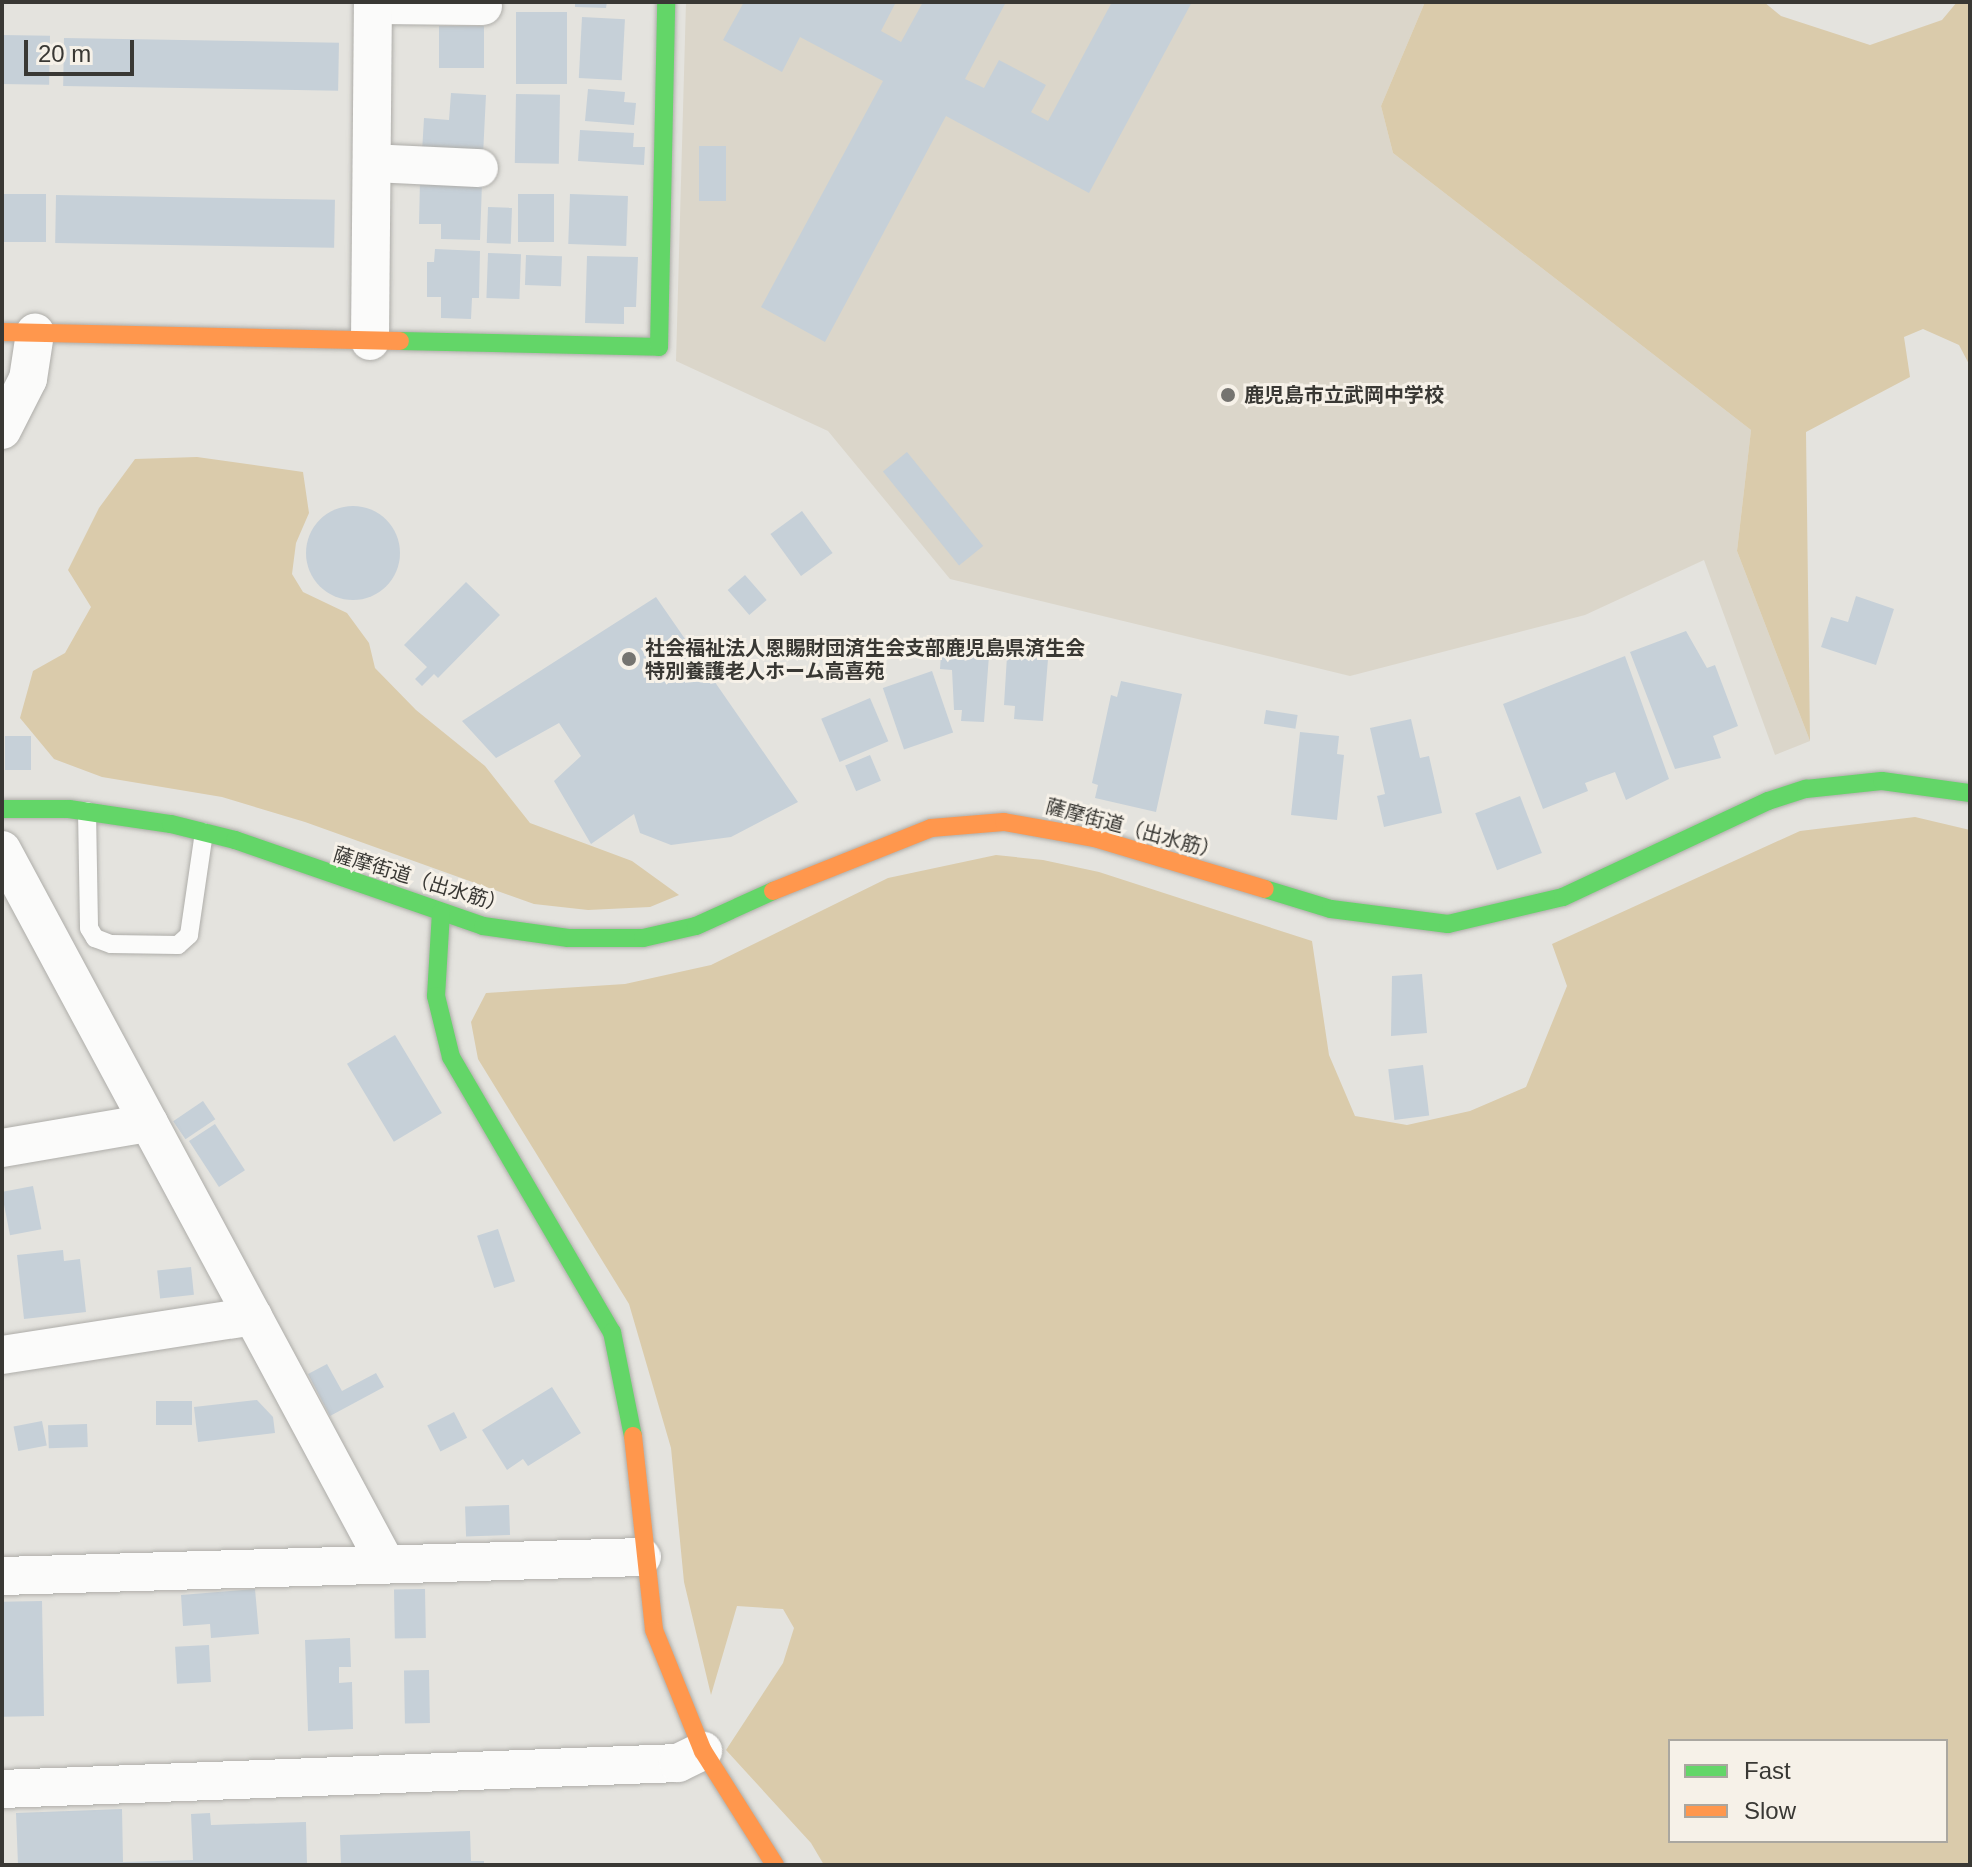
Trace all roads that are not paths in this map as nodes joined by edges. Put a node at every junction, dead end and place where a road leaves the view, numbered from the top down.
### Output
1 (666, 2) edge
2 (373, 3) edge
3 (483, 6) dead end
4 (372, 163) junction
5 (479, 168) dead end
6 (18, 332) edge
7 (370, 341) junction
8 (2, 430) edge
9 (1970, 793) edge
10 (2, 809) edge
11 (87, 811) junction
12 (204, 832) junction
13 (2, 850) edge
14 (441, 912) junction
15 (149, 1123) junction
16 (2, 1148) edge
17 (253, 1316) junction
18 (2, 1355) edge
19 (642, 1557) junction
20 (386, 1564) junction
21 (2, 1576) edge
22 (703, 1751) junction
23 (2, 1789) edge
24 (775, 1865) edge

1 - 7 street
2 - 3 street
2 - 4 street
4 - 5 street
4 - 7 street
6 - 7 street
6 - 8 street
9 - 14 street, 薩摩街道（出水筋）
10 - 11 street, 薩摩街道（出水筋）
11 - 12 street, 薩摩街道（出水筋）
11 - 12 lane
12 - 14 street, 薩摩街道（出水筋）
13 - 15 street
14 - 19 street
15 - 16 street
15 - 17 street
17 - 18 street
17 - 20 street
19 - 20 street
19 - 22 street
20 - 21 street
22 - 23 street
22 - 24 street

